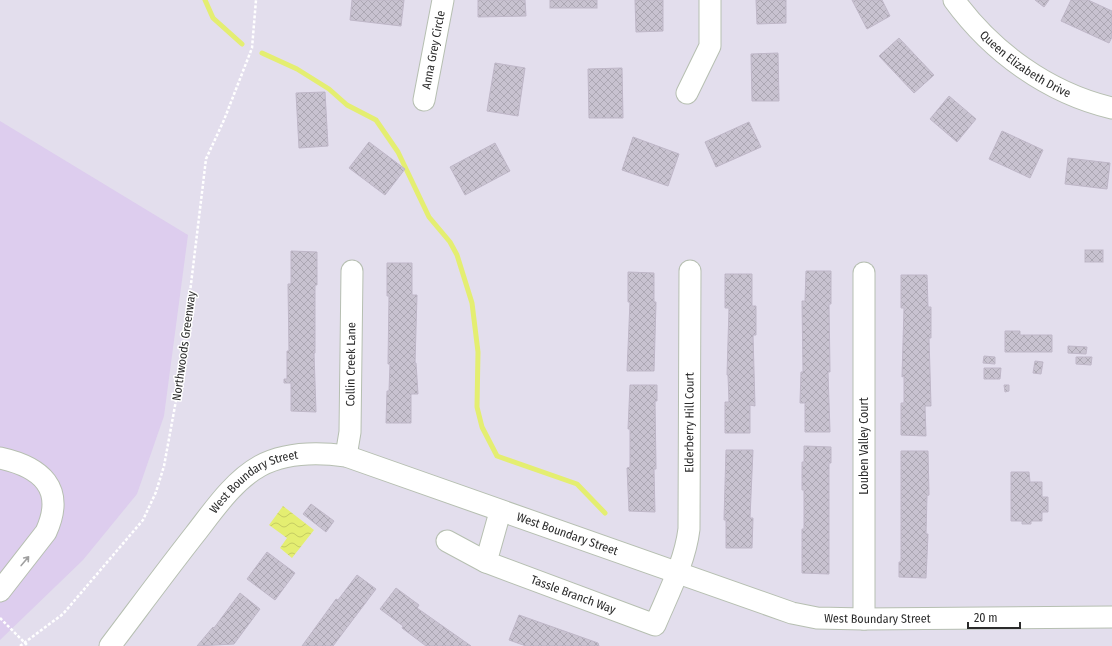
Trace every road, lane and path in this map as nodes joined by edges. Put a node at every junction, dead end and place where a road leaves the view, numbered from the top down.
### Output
1 (256, 0) edge
2 (443, 0) edge
3 (710, 0) edge
4 (954, 0) edge
5 (688, 93) dead end
6 (424, 100) dead end
7 (1112, 108) edge
8 (352, 271) dead end
9 (690, 271) dead end
10 (864, 273) dead end
11 (346, 456) junction
12 (0, 458) edge
13 (500, 512) junction
14 (447, 541) dead end
15 (486, 562) junction
16 (677, 573) junction
17 (0, 591) edge
18 (1112, 617) edge
19 (1, 619) edge
20 (864, 619) junction
21 (26, 643) junction
22 (20, 646) edge
23 (28, 646) edge
24 (110, 646) edge

1 - 21 path, Northwoods Greenway
2 - 6 street, Anna Grey Circle
3 - 5 street
4 - 7 street, Queen Elizabeth Drive
8 - 11 street, Collin Creek Lane
9 - 16 street, Elderberry Hill Court
10 - 20 street, Louben Valley Court
11 - 13 street, West Boundary Street
11 - 24 street, West Boundary Street
17 -> 12 street
13 - 15 street
13 - 16 street, West Boundary Street
14 - 15 street
15 - 16 street, Tassle Branch Way
16 - 20 street, West Boundary Street
18 - 20 street, West Boundary Street
19 - 21 path
21 - 22 path, Northwoods Greenway
21 - 23 path

